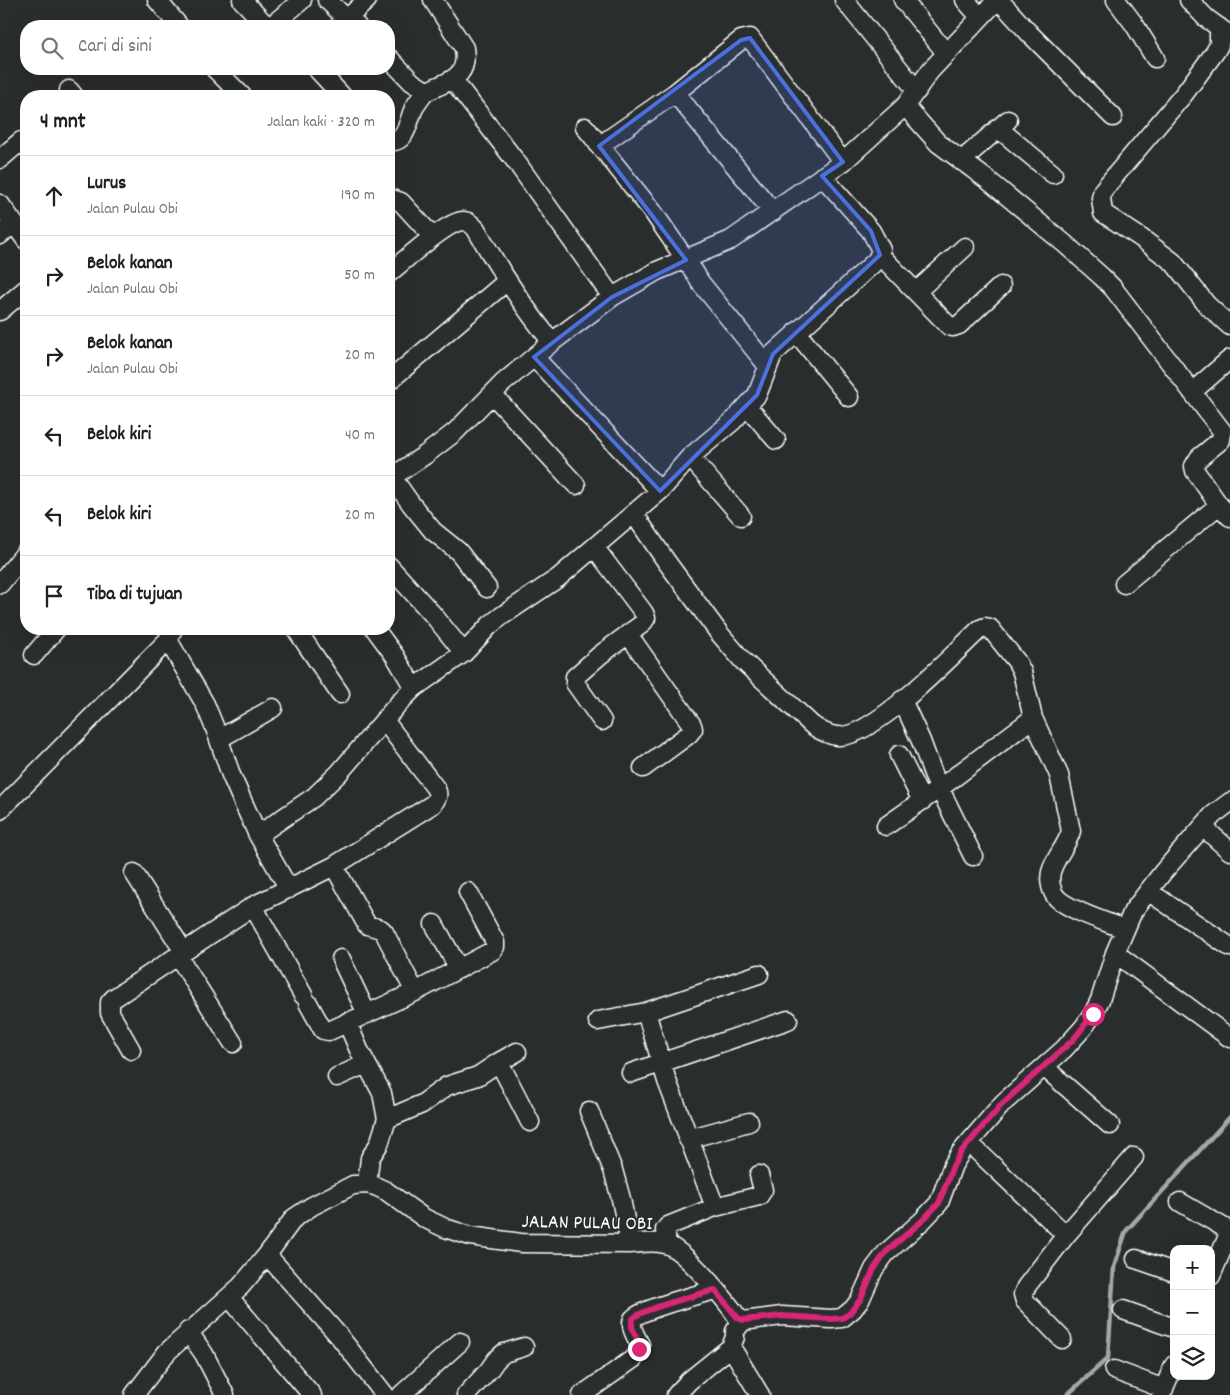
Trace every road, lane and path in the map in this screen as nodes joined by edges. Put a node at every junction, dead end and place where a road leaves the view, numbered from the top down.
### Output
1 (157, 0) edge
2 (242, 0) edge
3 (302, 0) edge
4 (327, 0) edge
5 (367, 0) edge
6 (844, 0) edge
7 (903, 0) edge
8 (965, 0) edge
9 (998, 0) edge
10 (1116, 0) edge
11 (1189, 0) edge
12 (436, 1) edge
13 (980, 17) junction
14 (174, 20) edge
15 (261, 20) edge
16 (278, 20) edge
17 (344, 20) edge
18 (350, 20) edge
19 (1225, 32) edge
20 (946, 53) junction
21 (1155, 58) dead end
22 (395, 64) edge
23 (221, 75) edge
24 (323, 75) edge
25 (453, 80) junction
26 (236, 90) edge
27 (336, 90) edge
28 (426, 91) junction
29 (916, 91) junction
30 (675, 93) junction
31 (905, 106) junction
32 (1113, 116) dead end
33 (585, 127) dead end
34 (395, 141) edge
35 (20, 142) edge
36 (599, 146) junction
37 (0, 159) edge
38 (961, 161) junction
39 (843, 162) junction
40 (1053, 174) dead end
41 (822, 176) junction
42 (395, 200) edge
43 (0, 204) edge
44 (773, 212) junction
45 (14, 223) junction
46 (20, 232) edge
47 (0, 235) edge
48 (433, 237) junction
49 (964, 246) dead end
50 (880, 255) junction
51 (686, 260) junction
52 (395, 268) edge
53 (507, 281) junction
54 (1001, 286) dead end
55 (916, 292) junction
56 (20, 294) edge
57 (612, 296) junction
58 (0, 311) edge
59 (1230, 326) edge
60 (796, 332) junction
61 (552, 342) junction
62 (534, 357) junction
63 (1230, 359) edge
64 (767, 365) junction
65 (395, 376) edge
66 (1192, 392) junction
67 (493, 395) junction
68 (849, 397) dead end
69 (747, 406) junction
70 (776, 440) dead end
71 (690, 457) junction
72 (395, 475) edge
73 (395, 484) edge
74 (576, 485) dead end
75 (660, 491) junction
76 (1224, 511) edge
77 (634, 514) junction
78 (741, 516) dead end
79 (595, 548) junction
80 (20, 559) edge
81 (395, 573) edge
82 (0, 584) edge
83 (1124, 584) dead end
84 (487, 588) dead end
85 (628, 634) junction
86 (51, 635) edge
87 (170, 635) edge
88 (171, 635) edge
89 (300, 635) edge
90 (379, 635) edge
91 (464, 653) junction
92 (34, 655) dead end
93 (414, 688) junction
94 (340, 694) dead end
95 (902, 700) junction
96 (273, 708) dead end
97 (1033, 718) junction
98 (384, 720) junction
99 (602, 721) dead end
100 (219, 739) junction
101 (899, 755) dead end
102 (643, 768) dead end
103 (940, 788) junction
104 (922, 801) junction
105 (1230, 802) edge
106 (0, 810) edge
107 (886, 826) dead end
108 (1203, 827) junction
109 (258, 835) junction
110 (1230, 850) edge
111 (973, 856) dead end
112 (334, 866) junction
113 (134, 873) dead end
114 (290, 889) junction
115 (1148, 891) junction
116 (468, 892) dead end
117 (253, 906) junction
118 (434, 924) dead end
119 (1124, 929) junction
120 (1230, 947) edge
121 (1115, 953) junction
122 (181, 954) junction
123 (341, 959) dead end
124 (459, 969) junction
125 (760, 974) dead end
126 (415, 992) junction
127 (646, 1012) junction
128 (368, 1014) junction
129 (788, 1020) dead end
130 (348, 1022) junction
131 (598, 1022) dead end
132 (1230, 1038) edge
133 (234, 1042) dead end
134 (131, 1050) dead end
135 (517, 1052) dead end
136 (499, 1062) junction
137 (662, 1062) junction
138 (366, 1064) junction
139 (1044, 1067) junction
140 (630, 1073) dead end
141 (337, 1077) dead end
142 (589, 1110) dead end
143 (387, 1119) junction
144 (530, 1122) dead end
145 (750, 1122) dead end
146 (1110, 1125) dead end
147 (688, 1139) junction
148 (969, 1143) junction
149 (1134, 1157) dead end
150 (760, 1175) dead end
151 (367, 1184) junction
152 (1180, 1202) dead end
153 (715, 1208) junction
154 (1230, 1231) edge
155 (1066, 1235) junction
156 (630, 1244) junction
157 (667, 1244) junction
158 (267, 1255) junction
159 (1136, 1260) dead end
160 (1215, 1267) edge
161 (1170, 1271) edge
162 (715, 1290) junction
163 (229, 1297) junction
164 (1123, 1310) dead end
165 (743, 1320) junction
166 (1170, 1327) edge
167 (188, 1331) junction
168 (1062, 1339) dead end
169 (460, 1342) dead end
170 (731, 1346) junction
171 (524, 1347) dead end
172 (1114, 1370) dead end
173 (1170, 1375) edge
174 (147, 1378) junction
175 (1163, 1392) edge
176 (134, 1395) edge
177 (153, 1395) edge
178 (225, 1395) edge
179 (312, 1395) edge
180 (385, 1395) edge
181 (401, 1395) edge
182 (466, 1395) edge
183 (582, 1395) edge
184 (676, 1395) edge
185 (760, 1395) edge

1 - 14 street
2 - 15 street
3 - 16 street
4 - 17 street
5 - 18 street
6 - 29 street
7 - 20 street
8 - 13 street
9 - 13 street
9 - 32 street
10 - 21 street
11 - 19 street
12 - 25 street
13 - 20 street
19 - 59 street
20 - 29 street
22 - 28 street
23 - 26 street
24 - 27 street
25 - 28 street
25 - 57 street
28 - 34 street
29 - 31 street
30 - 36 street
30 - 39 street
30 - 44 street
31 - 38 street
31 - 39 street
33 - 36 street
35 - 37 street
36 - 51 street
38 - 40 street
38 - 66 street
39 - 41 street
41 - 44 street
41 - 50 street
42 - 48 street
43 - 45 street
44 - 51 street
45 - 46 street
45 - 47 street
48 - 52 street
48 - 53 street
49 - 55 street
50 - 55 street
50 - 60 street
51 - 57 street
51 - 64 street
53 - 61 street
53 - 65 street
54 - 55 street
56 - 58 street
57 - 61 street
60 - 64 street
60 - 68 street
61 - 62 street
62 - 67 street
62 - 75 street
63 - 66 street
64 - 69 street
66 - 76 street
67 - 72 street
67 - 74 street
69 - 70 street
69 - 71 street
71 - 75 street
71 - 78 street
73 - 84 street
75 - 77 street
76 - 83 street
77 - 79 street
77 - 95 street
79 - 85 street
79 - 91 street
80 - 82 street
81 - 91 street
85 - 99 street
85 - 102 street
86 - 92 street
87 - 106 street
88 - 100 street
89 - 94 street
90 - 93 street
91 - 93 street
93 - 98 street
95 - 97 street
95 - 103 street
96 - 100 street
97 - 103 street
97 - 119 street
98 - 109 street
98 - 112 street
100 - 109 street
101 - 104 street
103 - 104 street
103 - 111 street
104 - 107 street
105 - 108 street
108 - 110 street
108 - 115 street
109 - 114 street
112 - 114 street
112 - 126 street
113 - 122 street
114 - 117 street
115 - 119 street
115 - 120 street
116 - 124 street
117 - 122 street
117 - 130 street
118 - 124 street
119 - 121 street
121 - 132 street
121 - 139 street
122 - 133 street
122 - 134 street
123 - 128 street
124 - 126 street
125 - 127 street
126 - 128 street
127 - 131 street
127 - 137 street
128 - 130 street
129 - 137 street
130 - 138 street
135 - 136 street
136 - 143 street
136 - 144 street
137 - 140 street
137 - 147 street
138 - 141 street
138 - 143 street
139 - 146 street
139 - 148 street
142 - 156 street
143 - 151 street
145 - 147 street
147 - 153 street
148 - 155 street
148 - 165 street
149 - 155 street
150 - 153 street
151 - 156 street, JALAN PULAU OBI
151 - 158 street
152 - 154 street
153 - 157 street
154 - 160 street
155 - 168 street
156 - 157 street, JALAN PULAU OBI
157 - 162 street, JALAN PULAU OBI
158 - 163 street
158 - 180 street
159 - 161 street
162 - 165 street, JALAN PULAU OBI
162 - 183 street
163 - 167 street
163 - 179 street
164 - 166 street
165 - 170 street
167 - 174 street
167 - 178 street
169 - 181 street
170 - 184 street
170 - 185 street
171 - 182 street
172 - 175 street
173 - 175 street
174 - 176 street
174 - 177 street

